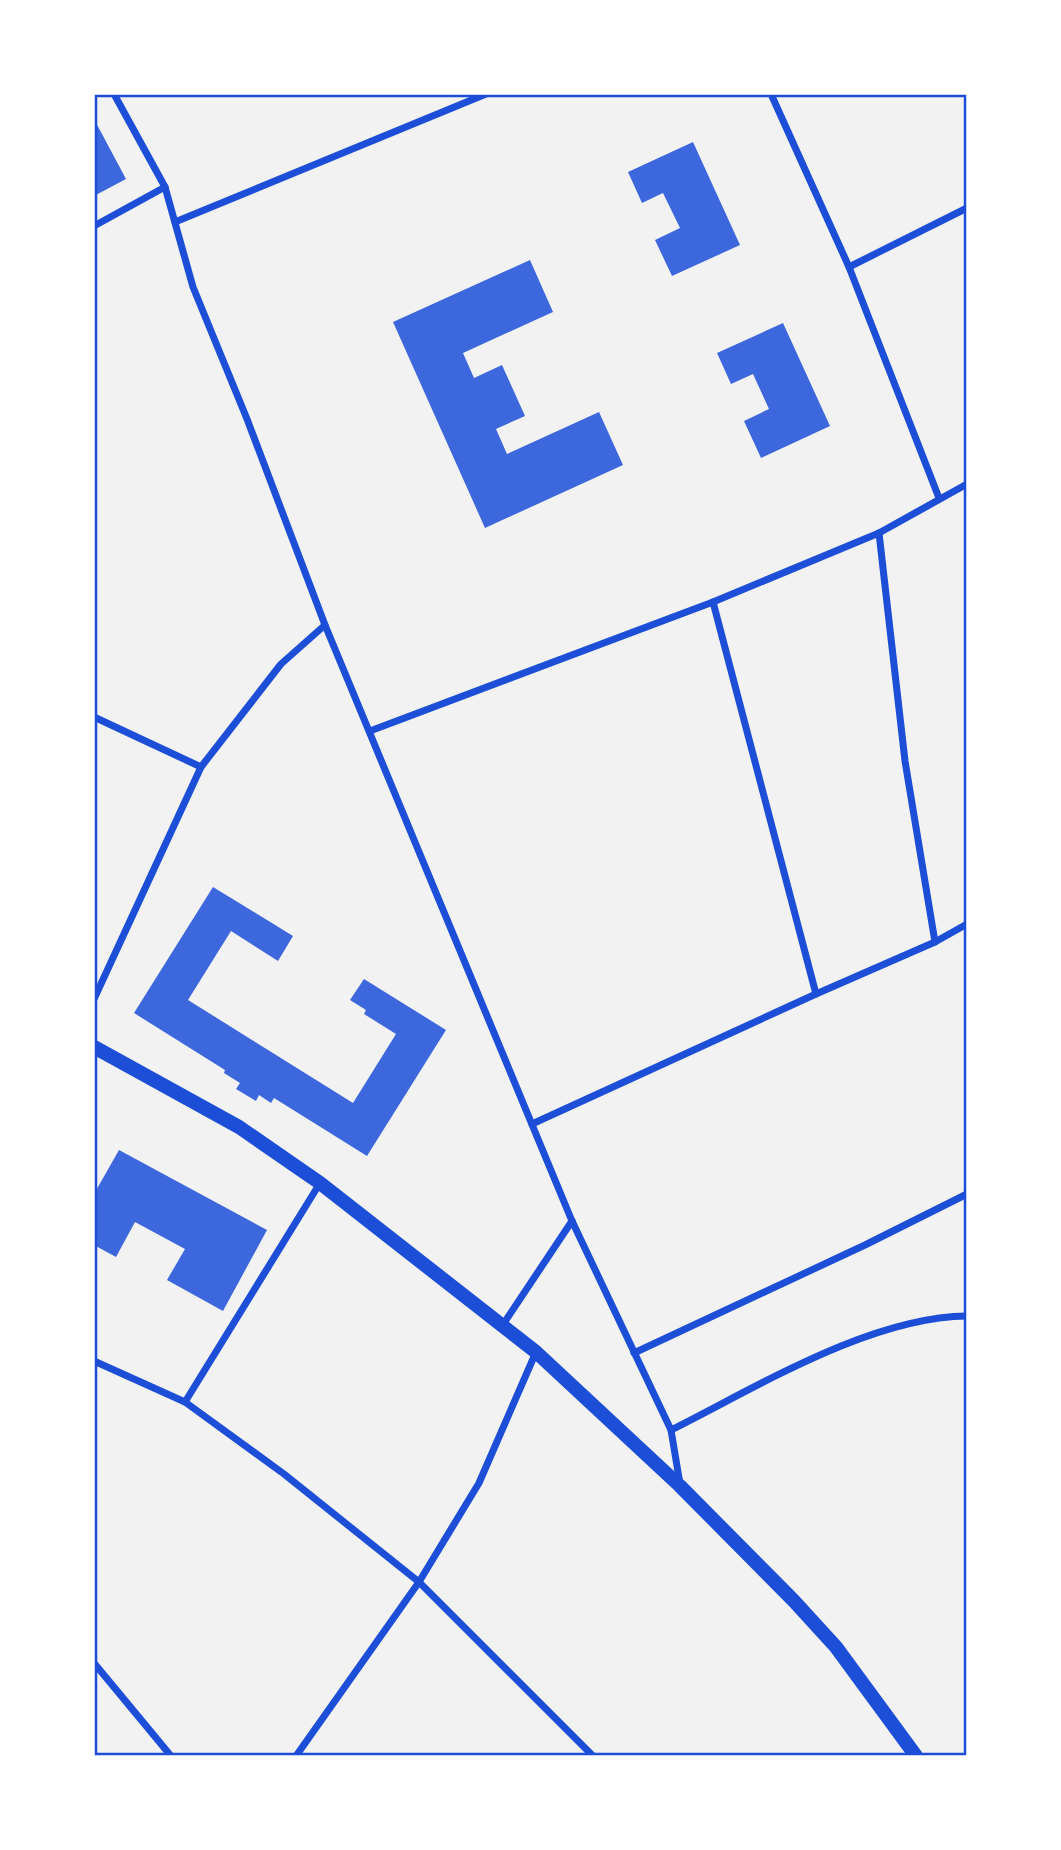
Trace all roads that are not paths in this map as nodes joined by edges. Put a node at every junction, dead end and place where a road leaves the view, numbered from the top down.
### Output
1 (114, 94) edge
2 (486, 94) edge
3 (771, 94) edge
4 (165, 187) junction
5 (967, 208) edge
6 (175, 222) junction
7 (94, 226) edge
8 (849, 267) junction
9 (967, 484) edge
10 (939, 498) junction
11 (879, 533) junction
12 (713, 602) junction
13 (325, 625) junction
14 (94, 717) edge
15 (370, 732) junction
16 (201, 767) junction
17 (967, 924) edge
18 (935, 942) junction
19 (816, 994) junction
20 (94, 999) edge
21 (94, 1047) edge
22 (532, 1124) junction
23 (320, 1183) junction
24 (967, 1194) edge
25 (572, 1221) junction
26 (967, 1316) edge
27 (502, 1327) junction
28 (536, 1352) junction
29 (634, 1353) junction
30 (94, 1361) edge
31 (185, 1402) junction
32 (671, 1430) junction
33 (680, 1486) junction
34 (419, 1582) junction
35 (94, 1663) edge
36 (171, 1755) edge
37 (296, 1755) edge
38 (593, 1755) edge
39 (916, 1755) edge

1 - 4 street
2 - 6 street
3 - 8 street
4 - 6 street
4 - 7 street
5 - 8 street
6 - 13 street
8 - 10 street
9 - 10 street
10 - 11 street
11 - 12 street
11 - 18 street
12 - 15 street
12 - 19 street
13 - 15 street
13 - 16 street
14 - 16 street
15 - 22 street
16 - 20 street
17 - 18 street
18 - 19 street
19 - 22 street
21 - 23 main road
22 - 25 street
23 - 27 main road
23 - 31 street
24 - 29 street
25 - 27 street
25 - 29 street
26 - 32 street
27 - 28 main road
28 - 33 main road
28 - 34 street
29 - 32 street
30 - 31 street
31 - 34 street
32 - 33 street
33 - 39 main road
34 - 37 street
34 - 38 street
35 - 36 street

